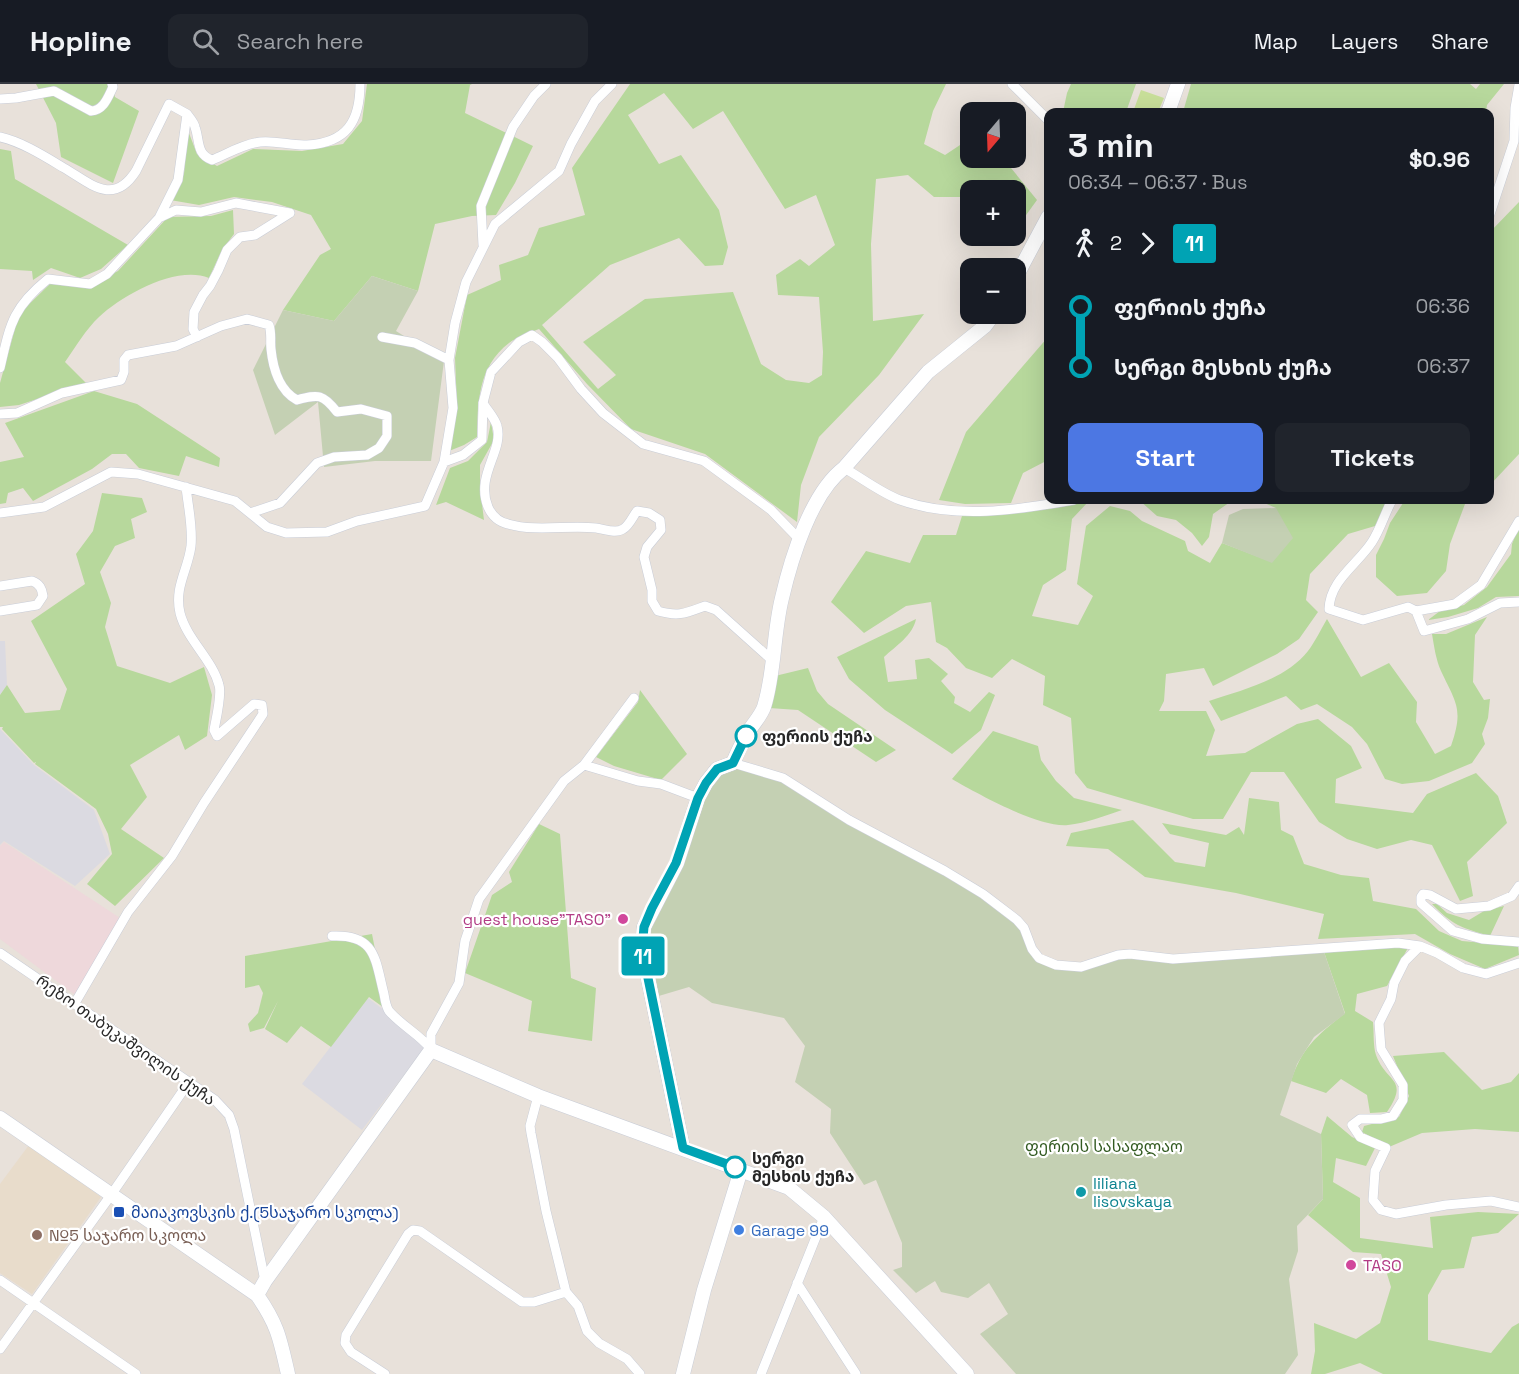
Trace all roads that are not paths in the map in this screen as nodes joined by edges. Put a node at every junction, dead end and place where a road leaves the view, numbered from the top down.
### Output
1 (112, 84) edge
2 (360, 84) edge
3 (546, 84) edge
4 (612, 84) edge
5 (1012, 84) edge
6 (1178, 84) edge
7 (1519, 85) edge
8 (0, 99) edge
9 (1169, 108) edge
10 (187, 114) junction
11 (1044, 116) edge
12 (0, 137) edge
13 (1494, 202) edge
14 (159, 218) junction
15 (1044, 224) edge
16 (483, 248) junction
17 (1026, 258) edge
18 (986, 324) edge
19 (197, 337) junction
20 (382, 337) dead end
21 (449, 360) junction
22 (0, 368) edge
23 (483, 403) junction
24 (0, 414) edge
25 (444, 462) junction
26 (844, 468) junction
27 (186, 487) junction
28 (1050, 504) edge
29 (1390, 504) edge
30 (0, 513) edge
31 (250, 513) junction
32 (1519, 521) edge
33 (800, 540) junction
34 (0, 586) edge
35 (1519, 602) edge
36 (1416, 610) junction
37 (0, 612) edge
38 (773, 661) junction
39 (634, 698) dead end
40 (733, 763) junction
41 (584, 765) junction
42 (698, 798) junction
43 (1519, 886) edge
44 (332, 936) dead end
45 (1519, 942) edge
46 (1420, 946) junction
47 (0, 953) edge
48 (1519, 963) edge
49 (75, 1003) junction
50 (432, 1050) junction
51 (189, 1082) junction
52 (538, 1096) junction
53 (0, 1118) edge
54 (683, 1148) junction
55 (741, 1170) junction
56 (111, 1195) junction
57 (1519, 1207) edge
58 (824, 1217) junction
59 (0, 1280) edge
60 (265, 1281) junction
61 (797, 1283) junction
62 (566, 1292) junction
63 (257, 1295) junction
64 (33, 1304) junction
65 (0, 1349) edge
66 (136, 1374) edge
67 (288, 1374) edge
68 (385, 1374) edge
69 (640, 1374) edge
70 (683, 1374) edge
71 (761, 1374) edge
72 (856, 1374) edge
73 (967, 1374) edge

1 - 8 street
2 - 10 street
3 - 16 street
4 - 16 street
5 - 11 street
6 - 9 street
7 - 13 street
10 - 12 street
10 - 14 street
14 - 19 street
14 - 22 street
15 - 17 street
16 - 21 street
18 - 26 street
19 - 24 street
19 - 31 street
20 - 21 street
21 - 25 street
23 - 25 street
23 - 33 street
23 - 38 street
25 - 31 street
26 - 28 street
26 - 33 street
27 - 30 street
27 - 31 street
27 - 49 street
29 - 36 street
32 - 36 street
33 - 38 street
34 - 37 street
35 - 36 street
38 - 40 street
39 - 41 street
40 - 42 street
40 - 46 street
41 - 42 street
41 - 50 street
42 - 54 street
43 - 45 street
44 - 50 street
46 - 48 street
46 - 57 street
47 - 49 street, რეზო თაბუკაშვილის ქუჩა
49 - 51 street, რეზო თაბუკაშვილის ქუჩა
50 - 52 street
50 - 60 street
51 - 56 street
51 - 60 street, რეზო თაბუკაშვილის ქუჩა
52 - 54 street
52 - 62 street
53 - 56 street
54 - 55 street
55 - 58 street
55 - 70 street
56 - 63 street
56 - 64 street
58 - 61 street
58 - 73 street
59 - 64 street
60 - 63 street
61 - 71 street
61 - 72 street
62 - 68 street
62 - 69 street
63 - 67 street
64 - 65 street
64 - 66 street

